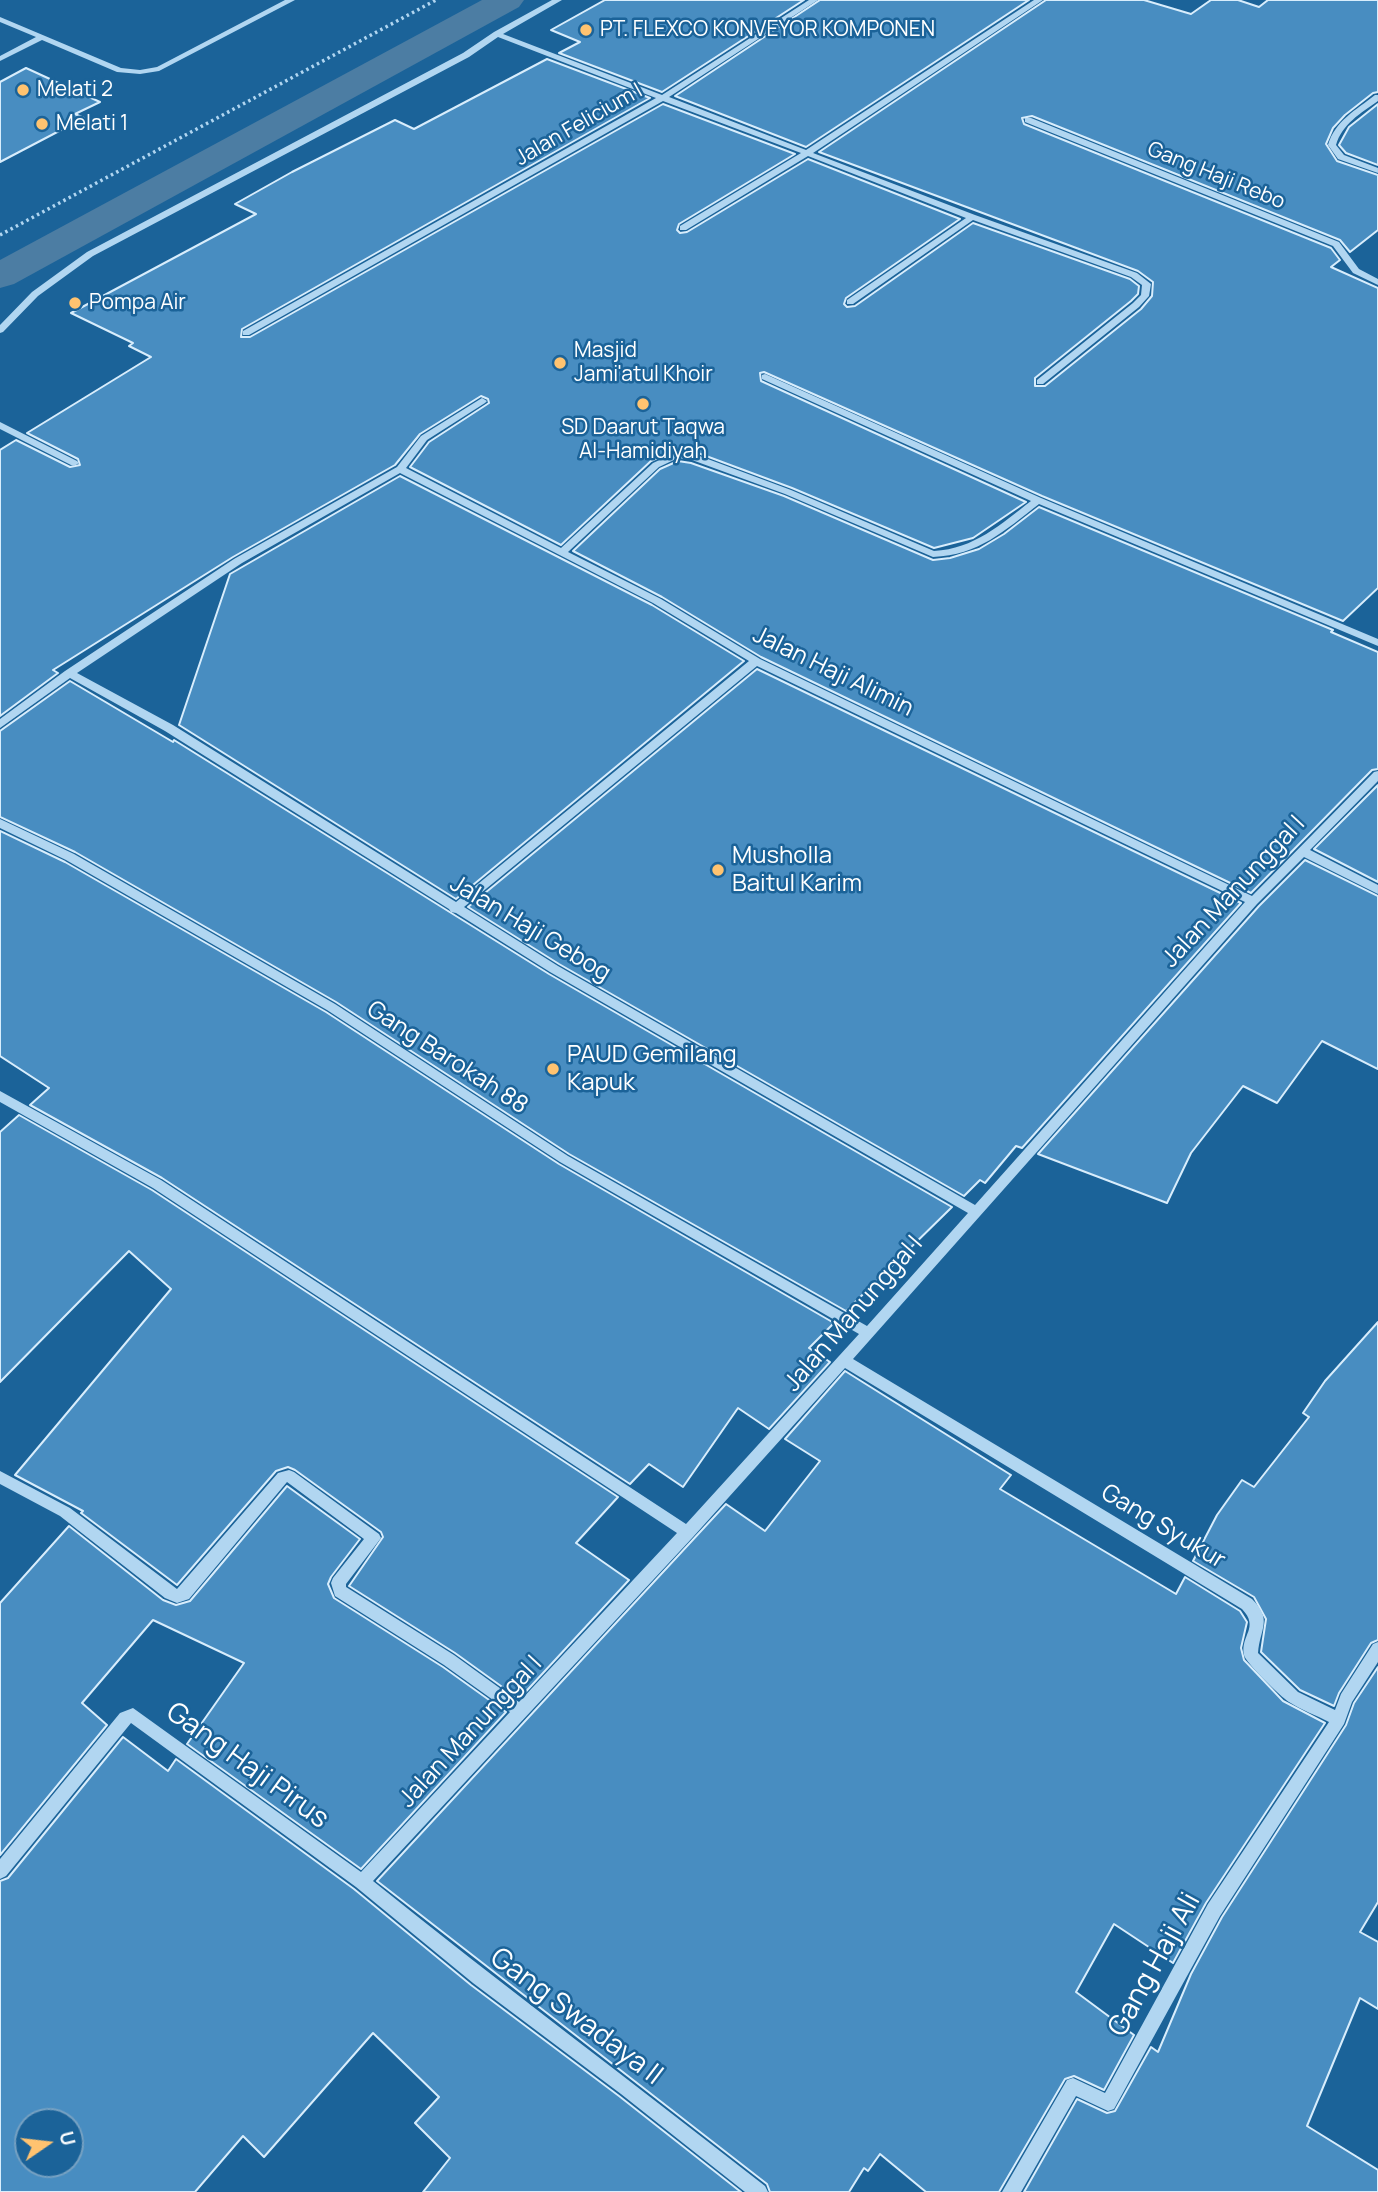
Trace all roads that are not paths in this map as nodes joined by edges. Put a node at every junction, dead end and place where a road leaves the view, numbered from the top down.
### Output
1 (291, 0) edge
2 (558, 0) edge
3 (814, 0) edge
4 (1039, 0) edge
5 (0, 19) edge
6 (497, 34) junction
7 (42, 37) junction
8 (0, 59) edge
9 (1378, 97) edge
10 (662, 98) junction
11 (1028, 120) dead end
12 (807, 153) junction
13 (1378, 171) edge
14 (972, 217) junction
15 (683, 228) dead end
16 (1378, 282) edge
17 (850, 302) dead end
18 (0, 330) edge
19 (246, 333) dead end
20 (765, 377) dead end
21 (1040, 382) dead end
22 (482, 401) dead end
23 (0, 425) edge
24 (74, 463) dead end
25 (400, 469) junction
26 (1038, 500) junction
27 (561, 553) junction
28 (1378, 643) edge
29 (756, 661) junction
30 (69, 673) junction
31 (0, 724) edge
32 (1378, 775) edge
33 (0, 823) edge
34 (1302, 851) junction
35 (1378, 890) edge
36 (1253, 901) junction
37 (455, 909) junction
38 (0, 1096) edge
39 (975, 1211) junction
40 (868, 1333) junction
41 (844, 1360) junction
42 (0, 1477) edge
43 (688, 1533) junction
44 (1378, 1649) edge
45 (521, 1712) junction
46 (1339, 1719) junction
47 (0, 1871) edge
48 (362, 1882) junction
49 (760, 2192) edge
50 (1011, 2192) edge

1 - 7 street
2 - 6 street
3 - 10 street
4 - 12 street
5 - 7 street
6 - 10 street
6 - 18 street
7 - 8 street
9 - 13 street
10 - 12 street, Jalan Felicium I
10 - 19 street, Jalan Felicium I
11 - 16 street, Gang Haji Rebo
12 - 14 street
12 - 15 street
14 - 17 street
14 - 21 street
20 - 26 street
22 - 25 street
23 - 24 street
25 - 27 street, Jalan Haji Alimin
25 - 30 street
26 - 27 street
26 - 28 street
27 - 29 street, Jalan Haji Alimin
29 - 36 street, Jalan Haji Alimin
29 - 37 street
30 - 31 street
30 - 37 street, Jalan Haji Gebog
32 - 34 street, Jalan Manunggal I
33 - 40 street, Gang Barokah 88
34 - 35 street
34 - 36 street, Jalan Manunggal I
36 - 39 street, Jalan Manunggal I
37 - 39 street, Jalan Haji Gebog
38 - 43 street
39 - 40 street, Jalan Manunggal I
40 - 41 street, Jalan Manunggal I
41 - 43 street, Jalan Manunggal I
41 - 46 street, Gang Syukur
42 - 45 street
43 - 45 street, Jalan Manunggal I
44 - 46 street
45 - 48 street, Jalan Manunggal I
46 - 50 street, Gang Haji Ali
47 - 48 street, Gang Haji Pirus
48 - 49 street, Gang Swadaya II

